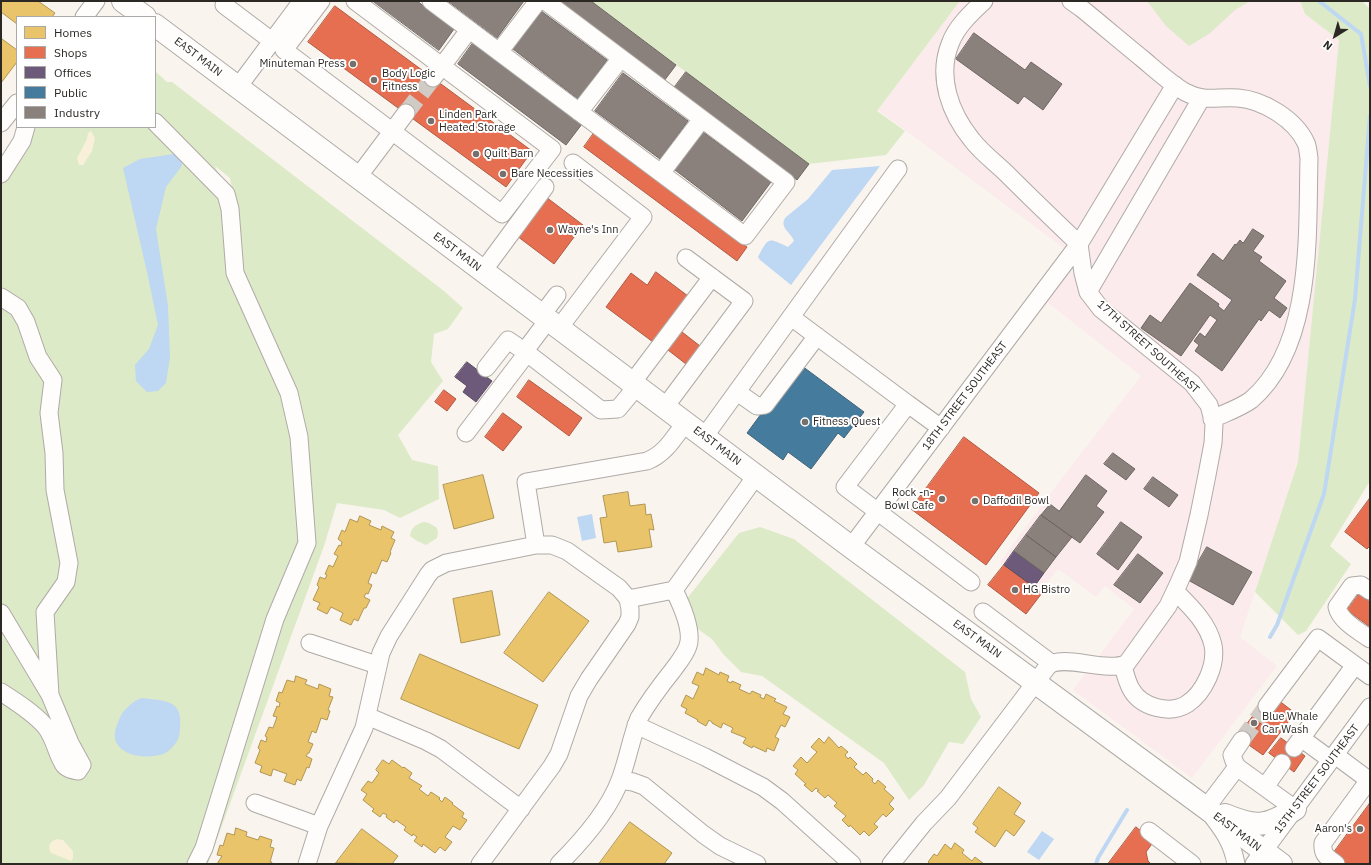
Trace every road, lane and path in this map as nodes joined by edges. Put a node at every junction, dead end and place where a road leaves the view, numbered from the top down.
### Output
1 (96, 1) edge
2 (123, 1) edge
3 (302, 1) edge
4 (321, 1) edge
5 (355, 1) edge
6 (431, 1) edge
7 (538, 1) edge
8 (545, 1) edge
9 (984, 1) edge
10 (1070, 1) edge
11 (224, 5) dead end
12 (85, 16) edge
13 (144, 16) edge
14 (156, 26) edge
15 (469, 30) junction
16 (272, 41) junction
17 (499, 52) junction
18 (621, 58) junction
19 (437, 72) junction
20 (1175, 85) junction
21 (238, 87) junction
22 (1201, 99) junction
23 (16, 104) edge
24 (579, 112) junction
25 (406, 114) tunnel mouth
26 (702, 119) junction
27 (1, 123) edge
28 (156, 123) edge
29 (26, 128) edge
30 (392, 132) junction
31 (573, 163) dead end
32 (898, 169) dead end
33 (661, 173) junction
34 (1, 174) edge
35 (358, 177) junction
36 (545, 187) dead end
37 (1079, 244) junction
38 (686, 258) dead end
39 (483, 271) junction
40 (712, 277) junction
41 (1088, 292) junction
42 (558, 295) dead end
43 (1, 297) edge
44 (791, 317) junction
45 (550, 321) junction
46 (817, 336) junction
47 (526, 352) junction
48 (486, 368) dead end
49 (635, 385) junction
50 (737, 392) junction
51 (908, 404) junction
52 (665, 407) junction
53 (1212, 419) junction
54 (685, 423) junction
55 (941, 428) junction
56 (466, 433) dead end
57 (704, 437) junction
58 (756, 476) junction
59 (878, 512) junction
60 (536, 545) junction
61 (851, 547) junction
62 (971, 582) dead end
63 (674, 590) junction
64 (1176, 591) junction
65 (1370, 591) edge
66 (628, 600) junction
67 (983, 612) dead end
68 (1, 613) edge
69 (1370, 639) edge
70 (310, 643) dead end
71 (1051, 663) junction
72 (377, 665) junction
73 (1355, 665) junction
74 (1123, 666) junction
75 (1370, 676) edge
76 (1035, 682) junction
77 (1, 692) edge
78 (50, 695) junction
79 (1267, 706) tunnel mouth
80 (1370, 707) edge
81 (367, 716) junction
82 (636, 725) junction
83 (1242, 740) tunnel mouth
84 (1333, 757) junction
85 (1282, 763) dead end
86 (1237, 767) junction
87 (620, 780) junction
88 (1369, 781) edge
89 (1265, 787) junction
90 (256, 803) dead end
91 (1206, 808) junction
92 (521, 809) junction
93 (1295, 809) junction
94 (319, 826) junction
95 (1149, 831) dead end
96 (1259, 858) edge
97 (196, 864) edge
98 (307, 864) edge
99 (480, 864) edge
100 (559, 864) edge
101 (757, 864) edge
102 (852, 864) edge
103 (891, 864) edge
104 (1192, 864) edge
105 (1236, 864) edge
106 (1281, 864) edge
107 (1336, 864) edge

1 - 12 street
2 - 13 main road
3 - 16 street
4 - 30 street
5 - 19 street
6 - 15 street
7 - 17 street
8 - 18 street
9 - 37 street
10 - 20 street
11 - 16 street
14 - 21 main road, EAST MAIN
15 - 17 street
15 - 19 street
16 - 21 street
17 - 24 street
18 - 24 street
18 - 26 street
19 - 30 street
20 - 22 street
20 - 37 street, 18TH STREET SOUTHEAST
21 - 35 main road, EAST MAIN
22 - 41 street
22 - 53 street
23 - 27 street
24 - 33 street
25 - 30 street
26 - 33 street
26 - 33 street
28 - 97 street
29 - 34 street
30 - 35 street
31 - 45 street
32 - 44 street
35 - 39 main road, EAST MAIN
36 - 39 street
37 - 41 street, 17TH STREET SOUTHEAST
37 - 55 street, 18TH STREET SOUTHEAST
38 - 40 street
39 - 45 main road, EAST MAIN
40 - 49 street
40 - 52 street
41 - 53 street, 17TH STREET SOUTHEAST
42 - 45 street
43 - 78 street
44 - 46 street
44 - 50 street
45 - 47 street
45 - 49 main road, EAST MAIN
46 - 50 street
46 - 51 street
47 - 48 street
47 - 49 street
47 - 56 street
49 - 52 main road, EAST MAIN
50 - 57 street
51 - 55 street
51 - 59 street
52 - 54 main road, EAST MAIN
53 - 64 street, 17TH STREET SOUTHEAST
54 - 57 main road, EAST MAIN
54 - 60 street
55 - 59 street, 18TH STREET SOUTHEAST
57 - 58 main road, EAST MAIN
58 - 61 main road, EAST MAIN
58 - 63 street
59 - 61 street, 18TH STREET SOUTHEAST
59 - 62 street
60 - 66 street
60 - 72 street
61 - 76 main road, EAST MAIN
63 - 66 street
63 - 82 street
64 - 74 street, 17TH STREET SOUTHEAST
64 - 74 street
65 - 69 street
66 - 92 street
67 - 71 street
68 - 78 street
70 - 72 street
71 - 74 street
71 - 76 street
72 - 81 street
73 - 75 street
73 - 79 street
73 - 84 street
76 - 91 main road, EAST MAIN
76 - 103 street
77 - 78 street
80 - 84 street, 15TH STREET SOUTHEAST
81 - 92 street
81 - 94 street
82 - 87 street
82 - 102 street
83 - 86 street
84 - 88 street
84 - 93 street, 15TH STREET SOUTHEAST
85 - 89 street
86 - 89 street
86 - 91 street
87 - 100 street
87 - 101 street
88 - 107 street
89 - 93 street
90 - 94 street
91 - 93 main road
91 - 96 main road, EAST MAIN
91 - 105 street
92 - 99 street
93 - 96 street, 15TH STREET SOUTHEAST
94 - 98 street
95 - 104 street
96 - 106 main road, EAST MAIN

